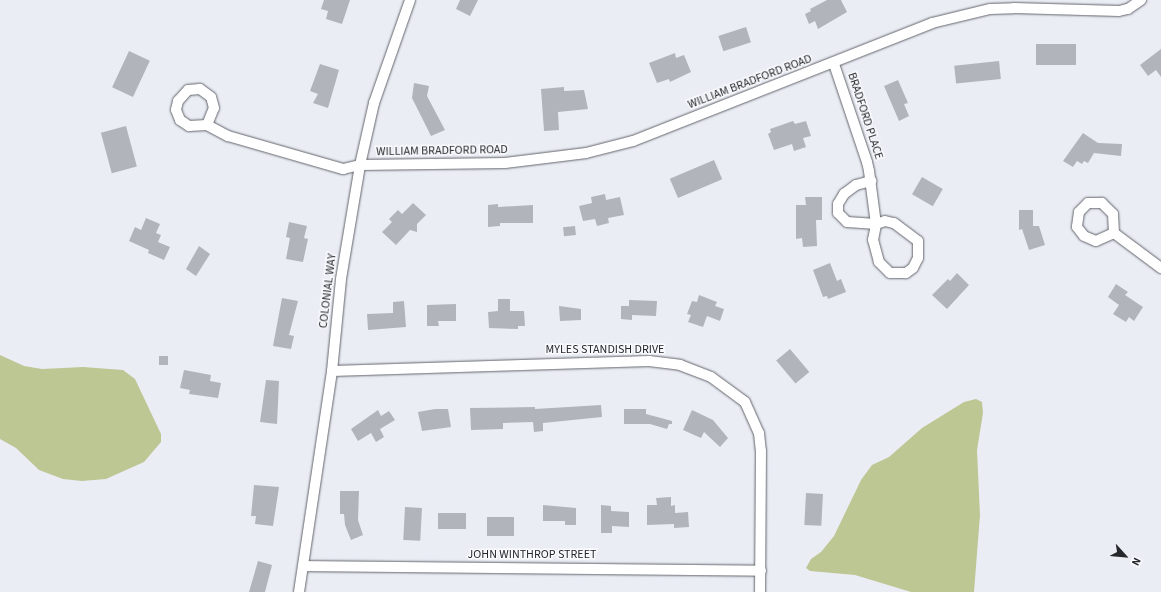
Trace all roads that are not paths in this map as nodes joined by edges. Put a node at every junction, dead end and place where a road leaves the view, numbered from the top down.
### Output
1 (410, 0) edge
2 (1141, 0) edge
3 (834, 64) junction
4 (207, 125) dead end
5 (360, 165) junction
6 (870, 181) junction
7 (876, 224) junction
8 (1114, 233) dead end
9 (1161, 268) edge
10 (332, 371) junction
11 (303, 566) junction
12 (760, 571) junction
13 (299, 592) edge
14 (760, 592) edge

1 - 5 street, COLONIAL WAY
2 - 3 street, WILLIAM BRADFORD ROAD
3 - 5 street, WILLIAM BRADFORD ROAD
3 - 6 street, BRADFORD PLACE
4 - 5 street, WILLIAM BRADFORD ROAD
5 - 10 street, COLONIAL WAY
6 - 7 street, BRADFORD PLACE
6 - 7 street
7 - 7 street, BRADFORD PLACE
8 - 9 street
10 - 11 street, COLONIAL WAY
10 - 12 street, MYLES STANDISH DRIVE
11 - 12 street, JOHN WINTHROP STREET
11 - 13 street, COLONIAL WAY
12 - 14 street, MYLES STANDISH DRIVE

